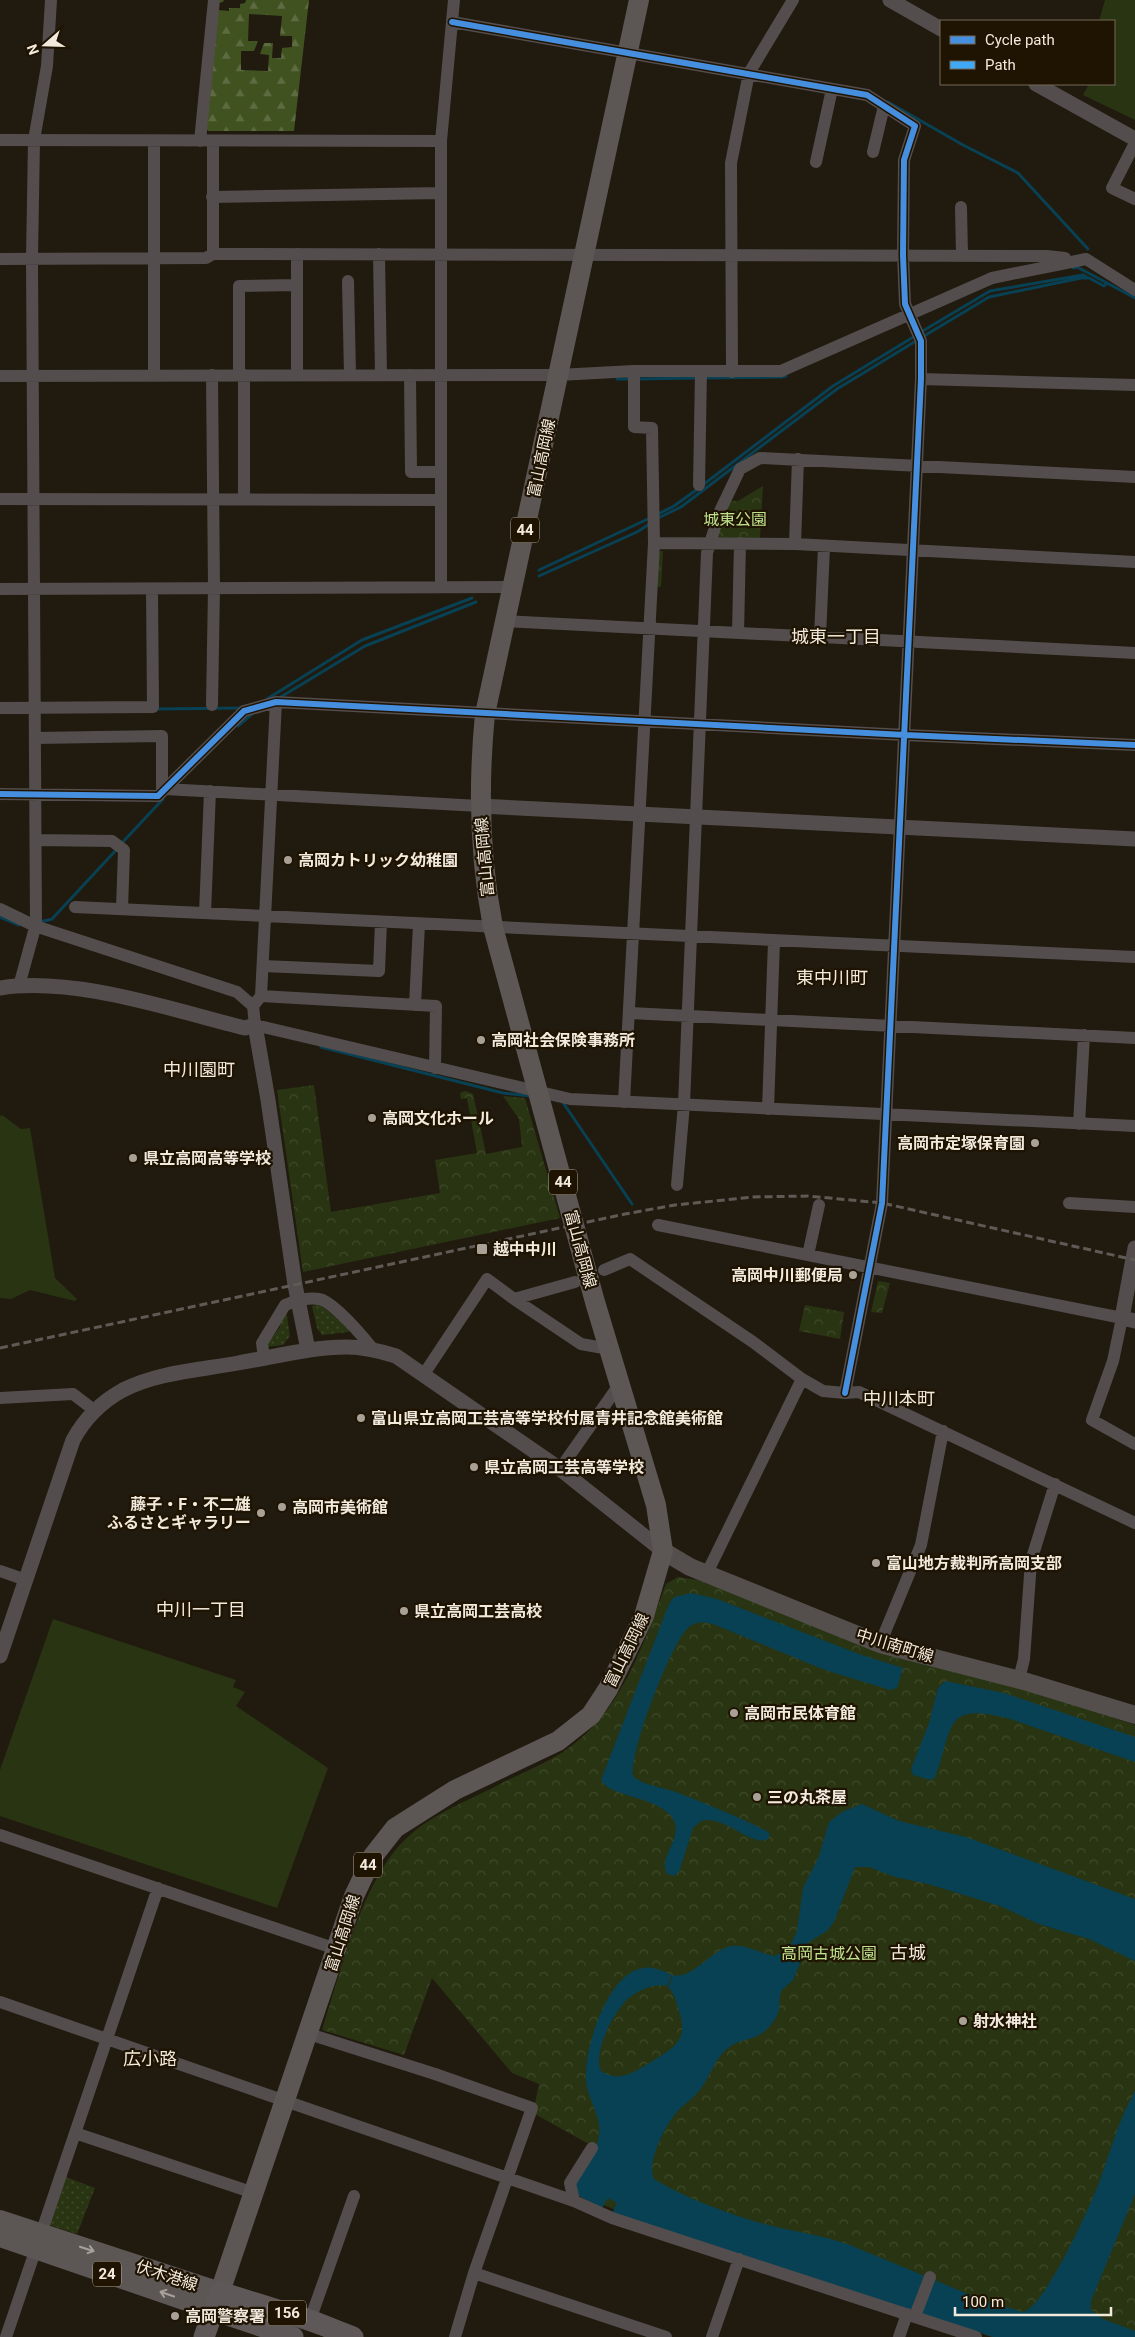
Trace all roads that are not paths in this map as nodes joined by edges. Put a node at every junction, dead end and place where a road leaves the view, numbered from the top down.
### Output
1 (51, 0) edge
2 (214, 0) edge
3 (454, 0) edge
4 (639, 0) edge
5 (794, 0) edge
6 (890, 0) edge
7 (452, 22) junction
8 (940, 28) edge
9 (627, 53) junction
10 (751, 70) junction
11 (1038, 85) edge
12 (832, 89) junction
13 (884, 106) junction
14 (1135, 138) edge
15 (0, 140) edge
16 (34, 140) junction
17 (207, 140) junction
18 (154, 141) junction
19 (441, 141) junction
20 (1135, 143) edge
21 (874, 152) dead end
22 (816, 162) dead end
23 (441, 193) junction
24 (212, 197) junction
25 (1135, 199) edge
26 (961, 207) dead end
27 (213, 254) junction
28 (297, 254) junction
29 (379, 254) junction
30 (442, 254) junction
31 (584, 255) junction
32 (903, 255) junction
33 (962, 255) junction
34 (731, 256) junction
35 (154, 258) junction
36 (0, 259) edge
37 (32, 259) junction
38 (1075, 260) junction
39 (348, 282) dead end
40 (297, 285) junction
41 (1135, 290) edge
42 (913, 325) junction
43 (701, 372) junction
44 (732, 372) junction
45 (212, 375) junction
46 (241, 375) junction
47 (297, 375) junction
48 (350, 375) junction
49 (380, 375) junction
50 (410, 375) junction
51 (442, 375) junction
52 (558, 375) junction
53 (0, 376) edge
54 (34, 376) junction
55 (154, 376) junction
56 (634, 376) junction
57 (921, 379) junction
58 (1135, 385) edge
59 (798, 459) junction
60 (917, 465) junction
61 (441, 472) junction
62 (1135, 477) edge
63 (699, 485) dead end
64 (0, 499) edge
65 (35, 499) junction
66 (211, 499) junction
67 (244, 500) junction
68 (440, 500) junction
69 (654, 543) junction
70 (710, 543) junction
71 (740, 543) junction
72 (795, 544) junction
73 (824, 547) junction
74 (913, 552) junction
75 (1135, 562) edge
76 (441, 587) junction
77 (513, 587) junction
78 (214, 588) junction
79 (0, 589) edge
80 (34, 589) junction
81 (152, 589) junction
82 (505, 621) junction
83 (649, 628) junction
84 (702, 631) junction
85 (738, 633) junction
86 (820, 637) junction
87 (909, 641) junction
88 (1135, 653) edge
89 (276, 702) junction
90 (212, 705) dead end
91 (0, 708) edge
92 (36, 708) junction
93 (485, 714) junction
94 (645, 721) junction
95 (699, 723) junction
96 (905, 735) junction
97 (36, 738) junction
98 (1135, 744) edge
99 (163, 791) junction
100 (210, 791) junction
101 (0, 794) edge
102 (272, 794) junction
103 (36, 795) junction
104 (480, 806) junction
105 (639, 815) junction
106 (696, 818) junction
107 (898, 828) junction
108 (1135, 839) edge
109 (36, 840) junction
110 (74, 907) dead end
111 (0, 909) edge
112 (122, 909) junction
113 (205, 913) junction
114 (266, 917) junction
115 (32, 922) junction
116 (381, 922) junction
117 (419, 924) junction
118 (492, 927) junction
119 (634, 933) junction
120 (690, 935) junction
121 (774, 941) junction
122 (894, 946) junction
123 (1135, 956) edge
124 (263, 966) junction
125 (19, 986) junction
126 (0, 988) edge
127 (257, 1001) junction
128 (416, 1004) junction
129 (630, 1013) junction
130 (686, 1017) junction
131 (772, 1021) junction
132 (890, 1024) junction
133 (255, 1025) junction
134 (1084, 1035) junction
135 (1135, 1038) edge
136 (434, 1068) junction
137 (624, 1102) junction
138 (684, 1104) junction
139 (768, 1109) junction
140 (886, 1115) junction
141 (1079, 1124) junction
142 (1135, 1126) edge
143 (678, 1185) dead end
144 (1070, 1203) dead end
145 (819, 1205) dead end
146 (1135, 1207) edge
147 (658, 1225) dead end
148 (1135, 1248) edge
149 (808, 1255) junction
150 (868, 1268) junction
151 (604, 1270) dead end
152 (575, 1282) dead end
153 (514, 1299) junction
154 (299, 1301) junction
155 (1129, 1319) edge
156 (373, 1349) junction
157 (609, 1349) junction
158 (308, 1350) junction
159 (264, 1358) junction
160 (424, 1374) junction
161 (802, 1379) junction
162 (619, 1385) junction
163 (844, 1394) junction
164 (0, 1398) edge
165 (94, 1410) junction
166 (943, 1431) junction
167 (1135, 1444) edge
168 (560, 1469) junction
169 (1055, 1484) junction
170 (1135, 1523) edge
171 (663, 1552) junction
172 (0, 1571) edge
173 (707, 1573) junction
174 (26, 1580) junction
175 (880, 1644) junction
176 (0, 1656) edge
177 (1019, 1679) junction
178 (1135, 1715) edge
179 (0, 1835) edge
180 (158, 1888) junction
181 (336, 1949) junction
182 (0, 2002) edge
183 (309, 2034) junction
184 (107, 2040) junction
185 (286, 2100) junction
186 (75, 2133) junction
187 (592, 2148) dead end
188 (509, 2178) junction
189 (254, 2193) junction
190 (354, 2196) dead end
191 (574, 2201) junction
192 (0, 2220) edge
193 (0, 2237) edge
194 (38, 2242) junction
195 (739, 2259) junction
196 (474, 2273) junction
197 (930, 2277) dead end
198 (216, 2301) junction
199 (911, 2315) junction
200 (310, 2320) junction
201 (6, 2337) edge
202 (204, 2337) edge
203 (293, 2337) edge
204 (353, 2337) edge
205 (455, 2337) edge
206 (666, 2337) edge
207 (712, 2337) edge
208 (899, 2337) edge
209 (976, 2337) edge

1 - 16 street
2 - 17 street
3 - 7 street
4 - 9 main road, 富山高岡線 / 44
5 - 10 street
6 - 8 street
7 - 9 street
7 - 19 street
9 - 10 street
9 - 31 main road, 富山高岡線 / 44
10 - 12 street
10 - 34 street
11 - 14 street
12 - 13 street
12 - 22 street
13 - 21 street
13 - 32 street
15 - 16 street
16 - 18 street
16 - 37 street
17 - 18 street
17 - 19 street
17 - 24 street
18 - 35 street
19 - 23 street
20 - 25 street
23 - 24 street
23 - 30 street
24 - 27 street
26 - 33 street
27 - 28 street
27 - 35 street
28 - 29 street
28 - 40 street
29 - 30 street
29 - 49 street
30 - 31 street
30 - 51 street
31 - 34 street
31 - 52 main road, 富山高岡線 / 44
32 - 33 street
32 - 34 street
32 - 42 street
33 - 38 street
34 - 44 street
35 - 37 street
35 - 55 street
36 - 37 street
37 - 54 street
38 - 41 street
38 - 42 street
39 - 48 street
40 - 46 street
40 - 47 street
42 - 44 street
42 - 57 street
43 - 44 street
43 - 56 street
43 - 63 street
45 - 46 street
45 - 55 street
45 - 66 street
46 - 47 street
46 - 67 street
47 - 48 street
48 - 49 street
49 - 50 street
50 - 51 street
50 - 61 street
51 - 52 street
51 - 61 street
52 - 56 street
52 - 77 main road, 富山高岡線 / 44
53 - 54 street
54 - 55 street
54 - 65 street
56 - 69 street
57 - 58 street
57 - 60 street
59 - 60 street
59 - 70 street
59 - 72 street
60 - 62 street
60 - 74 street
61 - 68 street
64 - 65 street
65 - 66 street
65 - 80 street
66 - 67 street
66 - 78 street
67 - 68 street
68 - 76 street
69 - 70 street
69 - 83 street
70 - 71 street
70 - 84 street
71 - 72 street
71 - 85 street
72 - 73 street
73 - 74 street
73 - 86 street
74 - 75 street
74 - 87 street
76 - 77 street
76 - 78 street
77 - 82 main road, 富山高岡線 / 44
78 - 81 street
78 - 90 street
79 - 80 street
80 - 81 street
80 - 92 street
81 - 92 street
82 - 83 street
82 - 93 main road, 富山高岡線 / 44
83 - 84 street
83 - 94 street
84 - 85 street
84 - 95 street
85 - 86 street
86 - 87 street
87 - 88 street
87 - 96 street
89 - 93 street
89 - 99 street
89 - 102 street
91 - 92 street
92 - 97 street
93 - 94 street
93 - 104 main road, 富山高岡線 / 44
94 - 95 street
94 - 105 street
95 - 96 street
95 - 106 street
96 - 98 street
96 - 107 street
97 - 99 street
97 - 103 street
99 - 100 street
99 - 103 street
100 - 102 street
100 - 113 street
101 - 103 street
102 - 104 street
102 - 114 street
103 - 109 street
104 - 105 street
104 - 118 main road, 富山高岡線 / 44
105 - 106 street
105 - 119 street
106 - 107 street
106 - 120 street
107 - 108 street
107 - 122 street
109 - 112 street
109 - 115 street
110 - 112 street
111 - 115 street
112 - 113 street
113 - 114 street
114 - 116 street
114 - 124 street
115 - 125 street
115 - 127 street
116 - 117 street
116 - 124 street
117 - 118 street
117 - 128 street
118 - 119 street
118 - 157 main road, 富山高岡線 / 44
119 - 120 street
119 - 129 street
120 - 121 street
120 - 130 street
121 - 122 street
121 - 131 street
122 - 123 street
122 - 132 street
124 - 127 street
125 - 126 street
125 - 133 street
127 - 128 street
127 - 133 street
128 - 136 street
129 - 130 street
129 - 137 street
130 - 131 street
130 - 138 street
131 - 132 street
131 - 139 street
132 - 134 street
132 - 140 street
133 - 136 street
133 - 154 street
134 - 135 street
134 - 141 street
136 - 137 street
137 - 138 street
138 - 139 street
138 - 143 street
139 - 140 street
140 - 141 street
140 - 150 street
141 - 142 street
144 - 146 street
145 - 149 street
147 - 149 street
148 - 155 street
149 - 150 street
150 - 155 street
150 - 163 street
151 - 161 street
152 - 153 street
153 - 157 street
153 - 160 street
154 - 156 street
154 - 158 street
154 - 159 street
155 - 167 street
156 - 158 street
156 - 160 street
157 - 162 main road, 富山高岡線 / 44
158 - 159 street
159 - 165 street
160 - 168 street
161 - 163 street
161 - 173 street
162 - 168 street
162 - 171 main road, 富山高岡線 / 44
163 - 166 street
164 - 165 street
165 - 174 street
166 - 169 street
166 - 175 street
168 - 171 street
169 - 170 street
169 - 177 street
171 - 173 main road, 中川南町線
171 - 181 main road, 富山高岡線 / 44
172 - 174 street
173 - 175 main road, 中川南町線
174 - 176 street
175 - 177 main road, 中川南町線
177 - 178 main road, 中川南町線
179 - 180 street
180 - 181 street
180 - 184 street
181 - 183 main road, 富山高岡線 / 44
182 - 184 street
183 - 185 main road, 富山高岡線 / 44
183 - 188 street
184 - 185 street
184 - 186 street
185 - 188 street
185 - 189 main road, 富山高岡線 / 44
186 - 189 street
186 - 194 street
187 - 191 street
188 - 191 street
188 - 196 street
189 - 198 main road, 富山高岡線 / 44
190 - 200 street
191 - 195 street
192 - 194 main road, 伏木港線 / 24
193 - 194 main road, 伏木港線 / 24
194 - 198 main road, 伏木港線 / 24
194 - 201 street
195 - 199 street
195 - 207 street
196 - 205 street
196 - 206 street
197 - 199 street
198 - 200 highway, 156
198 - 202 highway
198 - 203 highway, 156
199 - 208 street
199 - 209 street
200 - 204 highway, 156

